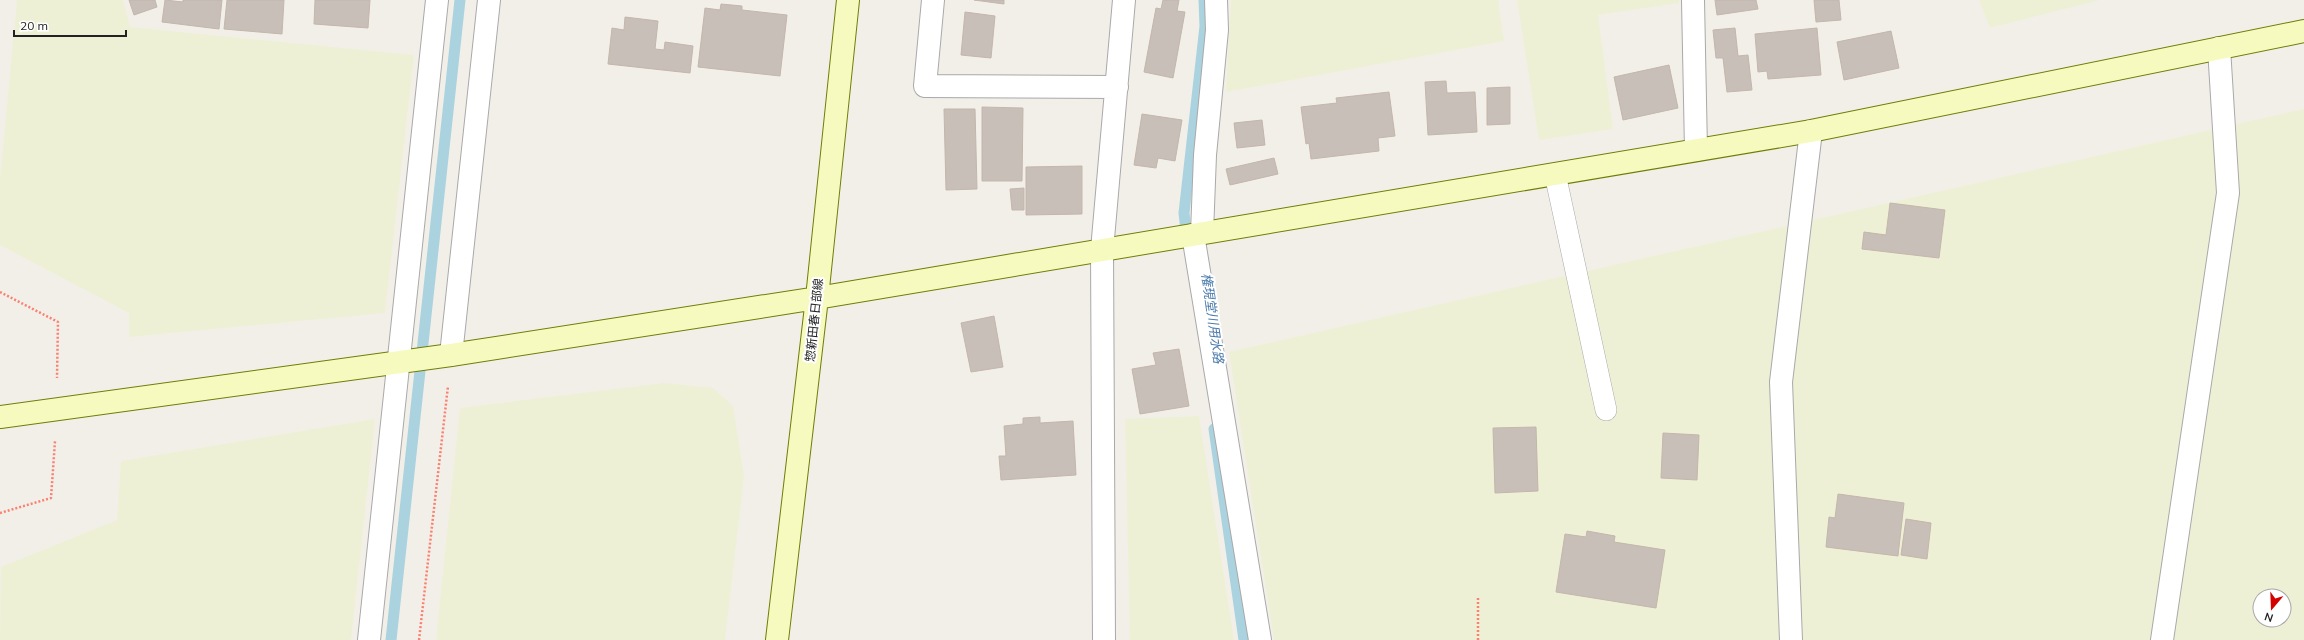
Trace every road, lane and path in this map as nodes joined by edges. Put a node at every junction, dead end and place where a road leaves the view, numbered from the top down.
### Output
1 (437, 0) edge
2 (489, 0) edge
3 (848, 0) edge
4 (933, 0) edge
5 (1124, 0) edge
6 (1216, 0) edge
7 (1693, 0) edge
8 (2304, 31) edge
9 (2219, 48) junction
10 (1117, 87) junction
11 (1811, 131) junction
12 (1696, 150) junction
13 (1555, 174) junction
14 (1195, 235) junction
15 (1102, 250) junction
16 (0, 292) edge
17 (817, 298) junction
18 (451, 354) junction
19 (400, 362) junction
20 (57, 408) junction
21 (1606, 410) dead end
22 (0, 417) edge
23 (0, 513) edge
24 (1478, 596) dead end
25 (369, 640) edge
26 (419, 640) edge
27 (777, 640) edge
28 (1104, 640) edge
29 (1260, 640) edge
30 (1478, 640) edge
31 (1791, 640) edge
32 (2162, 640) edge

1 - 19 street
2 - 18 street
3 - 17 street, 惣新田春日部線
4 - 10 street
5 - 10 street
6 - 14 street
7 - 12 street
8 - 9 street
9 - 11 street
9 - 32 street
10 - 15 street
11 - 12 street
11 - 31 street
12 - 13 street
13 - 14 street
13 - 21 lane
14 - 15 street
14 - 29 street
15 - 17 street
15 - 28 street
16 - 20 path
17 - 18 street
17 - 27 street, 惣新田春日部線
18 - 19 street
18 - 26 path
19 - 20 street
19 - 25 street
20 - 22 street
20 - 23 path
24 - 30 path

